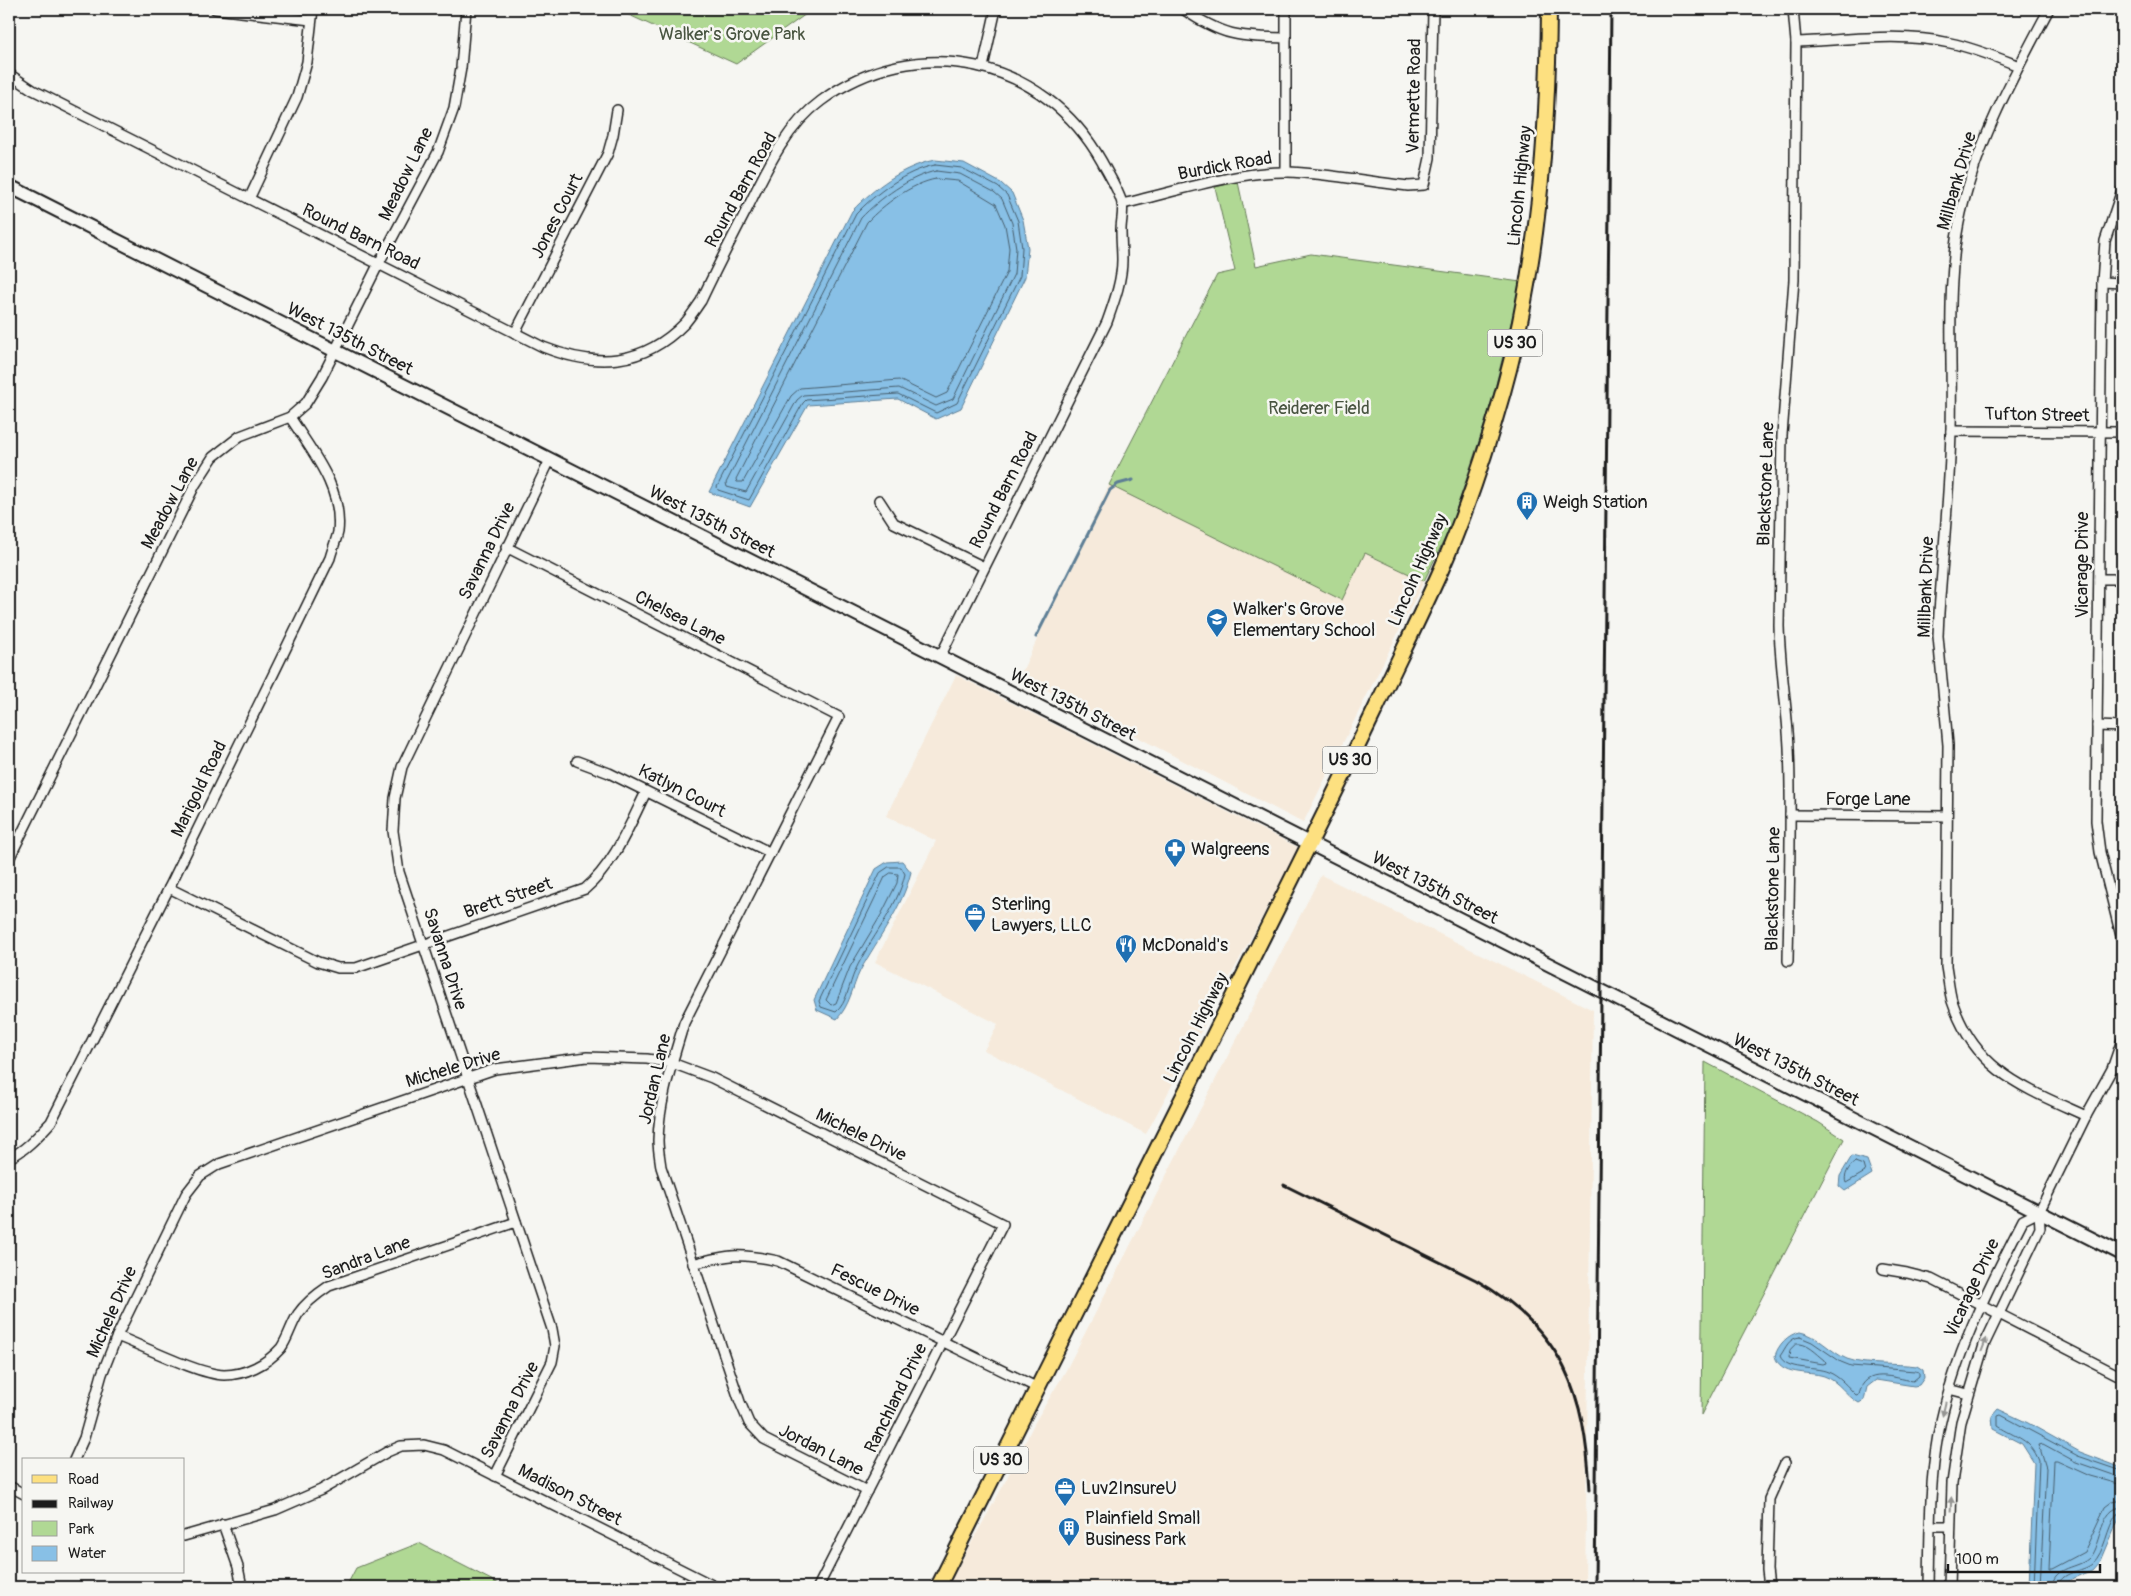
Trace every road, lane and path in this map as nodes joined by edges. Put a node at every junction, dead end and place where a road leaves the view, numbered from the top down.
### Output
1 (215, 9) edge
2 (313, 9) edge
3 (466, 9) edge
4 (996, 9) edge
5 (1183, 9) edge
6 (1286, 9) edge
7 (1433, 9) edge
8 (1549, 9) edge
9 (1793, 9) edge
10 (2048, 9) edge
11 (312, 20) junction
12 (1286, 38) junction
13 (1796, 42) junction
14 (2019, 66) junction
15 (983, 67) junction
16 (9, 74) edge
17 (617, 110) dead end
18 (1286, 172) junction
19 (1424, 184) joint
20 (9, 186) edge
21 (2122, 190) edge
22 (249, 199) junction
23 (1122, 204) junction
24 (379, 263) junction
25 (2102, 282) junction
26 (2122, 283) edge
27 (516, 333) junction
28 (335, 351) junction
29 (290, 417) junction
30 (1951, 430) junction
31 (2099, 432) junction
32 (2122, 432) edge
33 (550, 460) junction
34 (879, 500) dead end
35 (506, 547) junction
36 (984, 567) junction
37 (2099, 579) junction
38 (2122, 579) edge
39 (940, 657) junction
40 (839, 717) joint
41 (2097, 726) junction
42 (2122, 726) edge
43 (577, 761) dead end
44 (646, 792) junction
45 (1790, 815) junction
46 (1947, 816) junction
47 (1310, 844) junction
48 (771, 853) junction
49 (9, 859) edge
50 (169, 888) junction
51 (2122, 940) edge
52 (423, 944) junction
53 (1788, 960) dead end
54 (2122, 1040) edge
55 (672, 1063) junction
56 (468, 1078) junction
57 (2086, 1116) junction
58 (9, 1158) edge
59 (2039, 1212) junction
60 (516, 1222) junction
61 (1003, 1224) joint
62 (2122, 1254) edge
63 (693, 1264) junction
64 (1883, 1269) dead end
65 (1980, 1305) junction
66 (1998, 1314) junction
67 (116, 1336) junction
68 (942, 1341) junction
69 (2122, 1377) edge
70 (1036, 1387) junction
71 (1949, 1389) junction
72 (1968, 1394) junction
73 (75, 1458) edge
74 (1785, 1463) dead end
75 (1934, 1465) junction
76 (1953, 1467) junction
77 (495, 1476) junction
78 (9, 1486) edge
79 (867, 1492) junction
80 (22, 1493) edge
81 (224, 1524) junction
82 (1930, 1526) junction
83 (1949, 1526) junction
84 (185, 1536) edge
85 (242, 1587) edge
86 (716, 1587) edge
87 (818, 1587) edge
88 (938, 1587) edge
89 (1769, 1587) edge
90 (1929, 1587) edge
91 (1949, 1587) edge

1 - 11 street
2 - 11 street
3 - 24 street, Meadow Lane
4 - 15 street
5 - 12 street
6 - 12 street
7 - 19 street, Vermette Road
8 - 47 main road, Lincoln Highway / US 30
9 - 13 street, Blackstone Lane
10 - 14 street, Millbank Drive
11 - 22 street
12 - 18 street
13 - 14 street
13 - 45 street, Blackstone Lane
14 - 30 street, Millbank Drive
15 - 23 street, Round Barn Road
15 - 27 street, Round Barn Road
16 - 22 street, Round Barn Road
17 - 27 street, Jones Court
18 - 19 street, Burdick Road
18 - 23 street, Burdick Road
20 - 28 street, West 135th Street
21 - 25 street, Vicarage Drive
22 - 24 street, Round Barn Road
23 - 36 street, Round Barn Road
24 - 27 street, Round Barn Road
24 - 28 street, Meadow Lane
25 - 26 street
25 - 31 street, Vicarage Drive
28 - 29 street, Meadow Lane
28 - 33 street, West 135th Street
29 - 49 street, Meadow Lane
29 - 50 street, Marigold Road
30 - 31 street, Tufton Street
30 - 46 street, Millbank Drive
31 - 32 street, Tufton Street
31 - 37 street, Vicarage Drive
33 - 35 street, Savanna Drive
33 - 39 street, West 135th Street
34 - 36 street
35 - 40 street, Chelsea Lane
35 - 52 street, Savanna Drive
36 - 39 street, Round Barn Road
37 - 38 street
37 - 41 street, Vicarage Drive
39 - 47 street, West 135th Street
40 - 48 street, Jordan Lane
41 - 42 street
41 - 51 street, Vicarage Drive
43 - 44 street, Katlyn Court
44 - 48 street, Katlyn Court
44 - 52 street, Brett Street
45 - 46 street, Forge Lane
45 - 53 street, Blackstone Lane
46 - 57 street, Millbank Drive
47 - 59 street, West 135th Street
47 - 70 main road, Lincoln Highway / US 30
48 - 55 street, Jordan Lane
50 - 52 street, Brett Street
50 - 58 street, Marigold Road
52 - 56 street, Savanna Drive
54 - 57 street, Vicarage Drive
55 - 56 street, Michele Drive
55 - 61 street, Michele Drive
55 - 63 street, Jordan Lane
56 - 60 street, Savanna Drive
56 - 67 street, Michele Drive
57 - 59 street, Vicarage Drive
59 - 62 street, West 135th Street
59 - 65 street, Vicarage Drive
59 - 66 street, Vicarage Drive
60 - 67 street, Sandra Lane
60 - 77 street, Savanna Drive
61 - 68 street, Ranchland Drive
63 - 68 street, Fescue Drive
63 - 79 street, Jordan Lane
64 - 65 street
65 - 66 street
65 - 71 street, Vicarage Drive
66 - 69 street
72 -> 66 street, Vicarage Drive
67 - 73 street, Michele Drive
68 - 70 street, Fescue Drive
68 - 79 street, Ranchland Drive
70 - 88 main road, Lincoln Highway / US 30
71 - 72 street
71 -> 75 street, Vicarage Drive
72 - 76 street, Vicarage Drive
74 - 89 street
75 - 76 street
75 - 82 street, Vicarage Drive
83 -> 76 street, Vicarage Drive
77 - 81 street, Madison Street
77 - 86 street, Madison Street
78 - 80 street
79 - 87 street, Ranchland Drive
81 - 84 street, Madison Street
81 - 85 street
82 - 83 street
82 - 90 street, Vicarage Drive
83 - 91 street, Vicarage Drive

